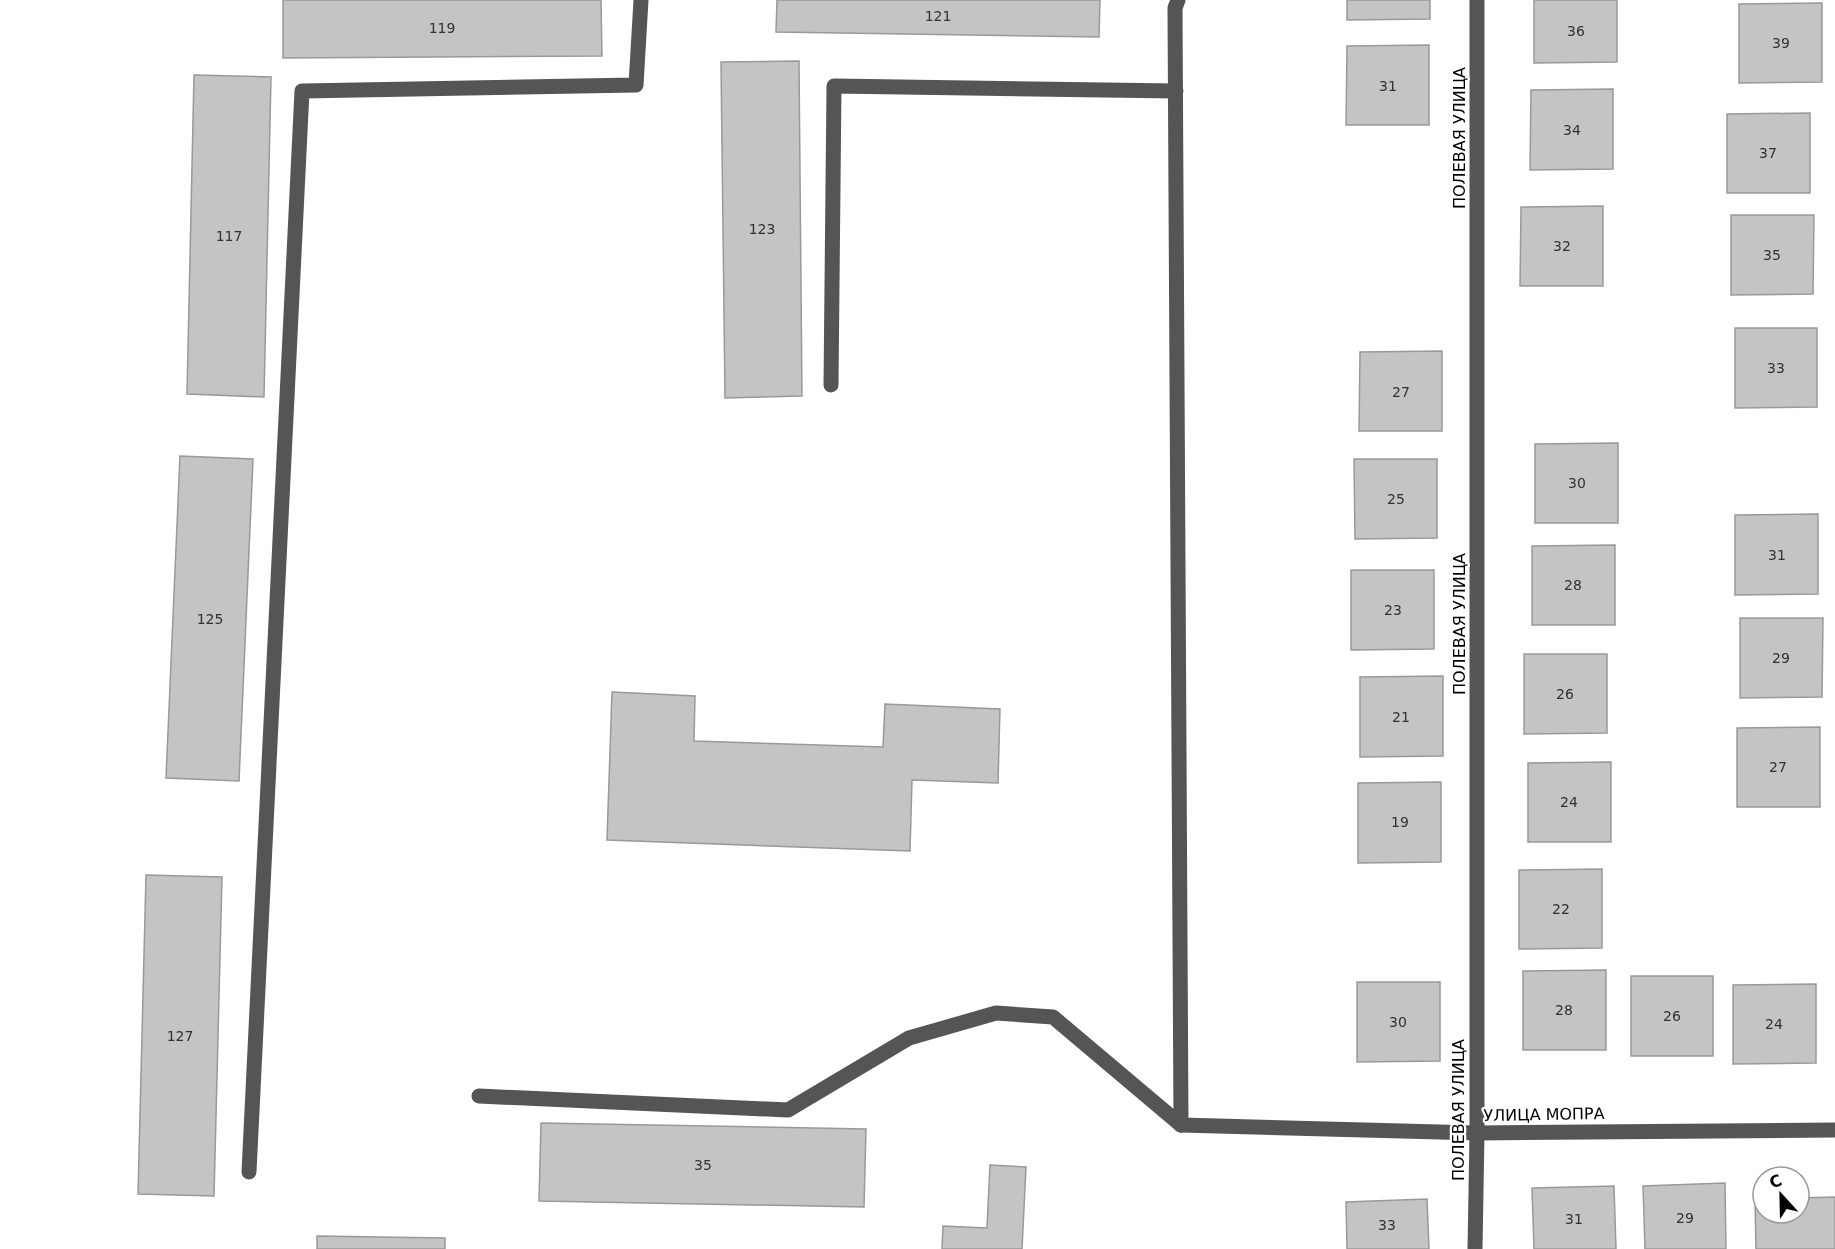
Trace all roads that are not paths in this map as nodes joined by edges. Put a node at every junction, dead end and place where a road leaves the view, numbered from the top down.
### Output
1 (641, 0) edge
2 (1178, 0) edge
3 (1478, 0) edge
4 (1176, 91) junction
5 (831, 385) dead end
6 (479, 1096) dead end
7 (1181, 1125) junction
8 (1835, 1130) edge
9 (1477, 1133) junction
10 (249, 1172) dead end
11 (1475, 1249) edge

1 - 10 street
2 - 4 street
3 - 9 street, ПОЛЕВАЯ УЛИЦА
4 - 5 street
4 - 7 street
6 - 7 street
7 - 9 street, УЛИЦА МОПРА
8 - 9 street, УЛИЦА МОПРА
9 - 11 street, ПОЛЕВАЯ УЛИЦА

